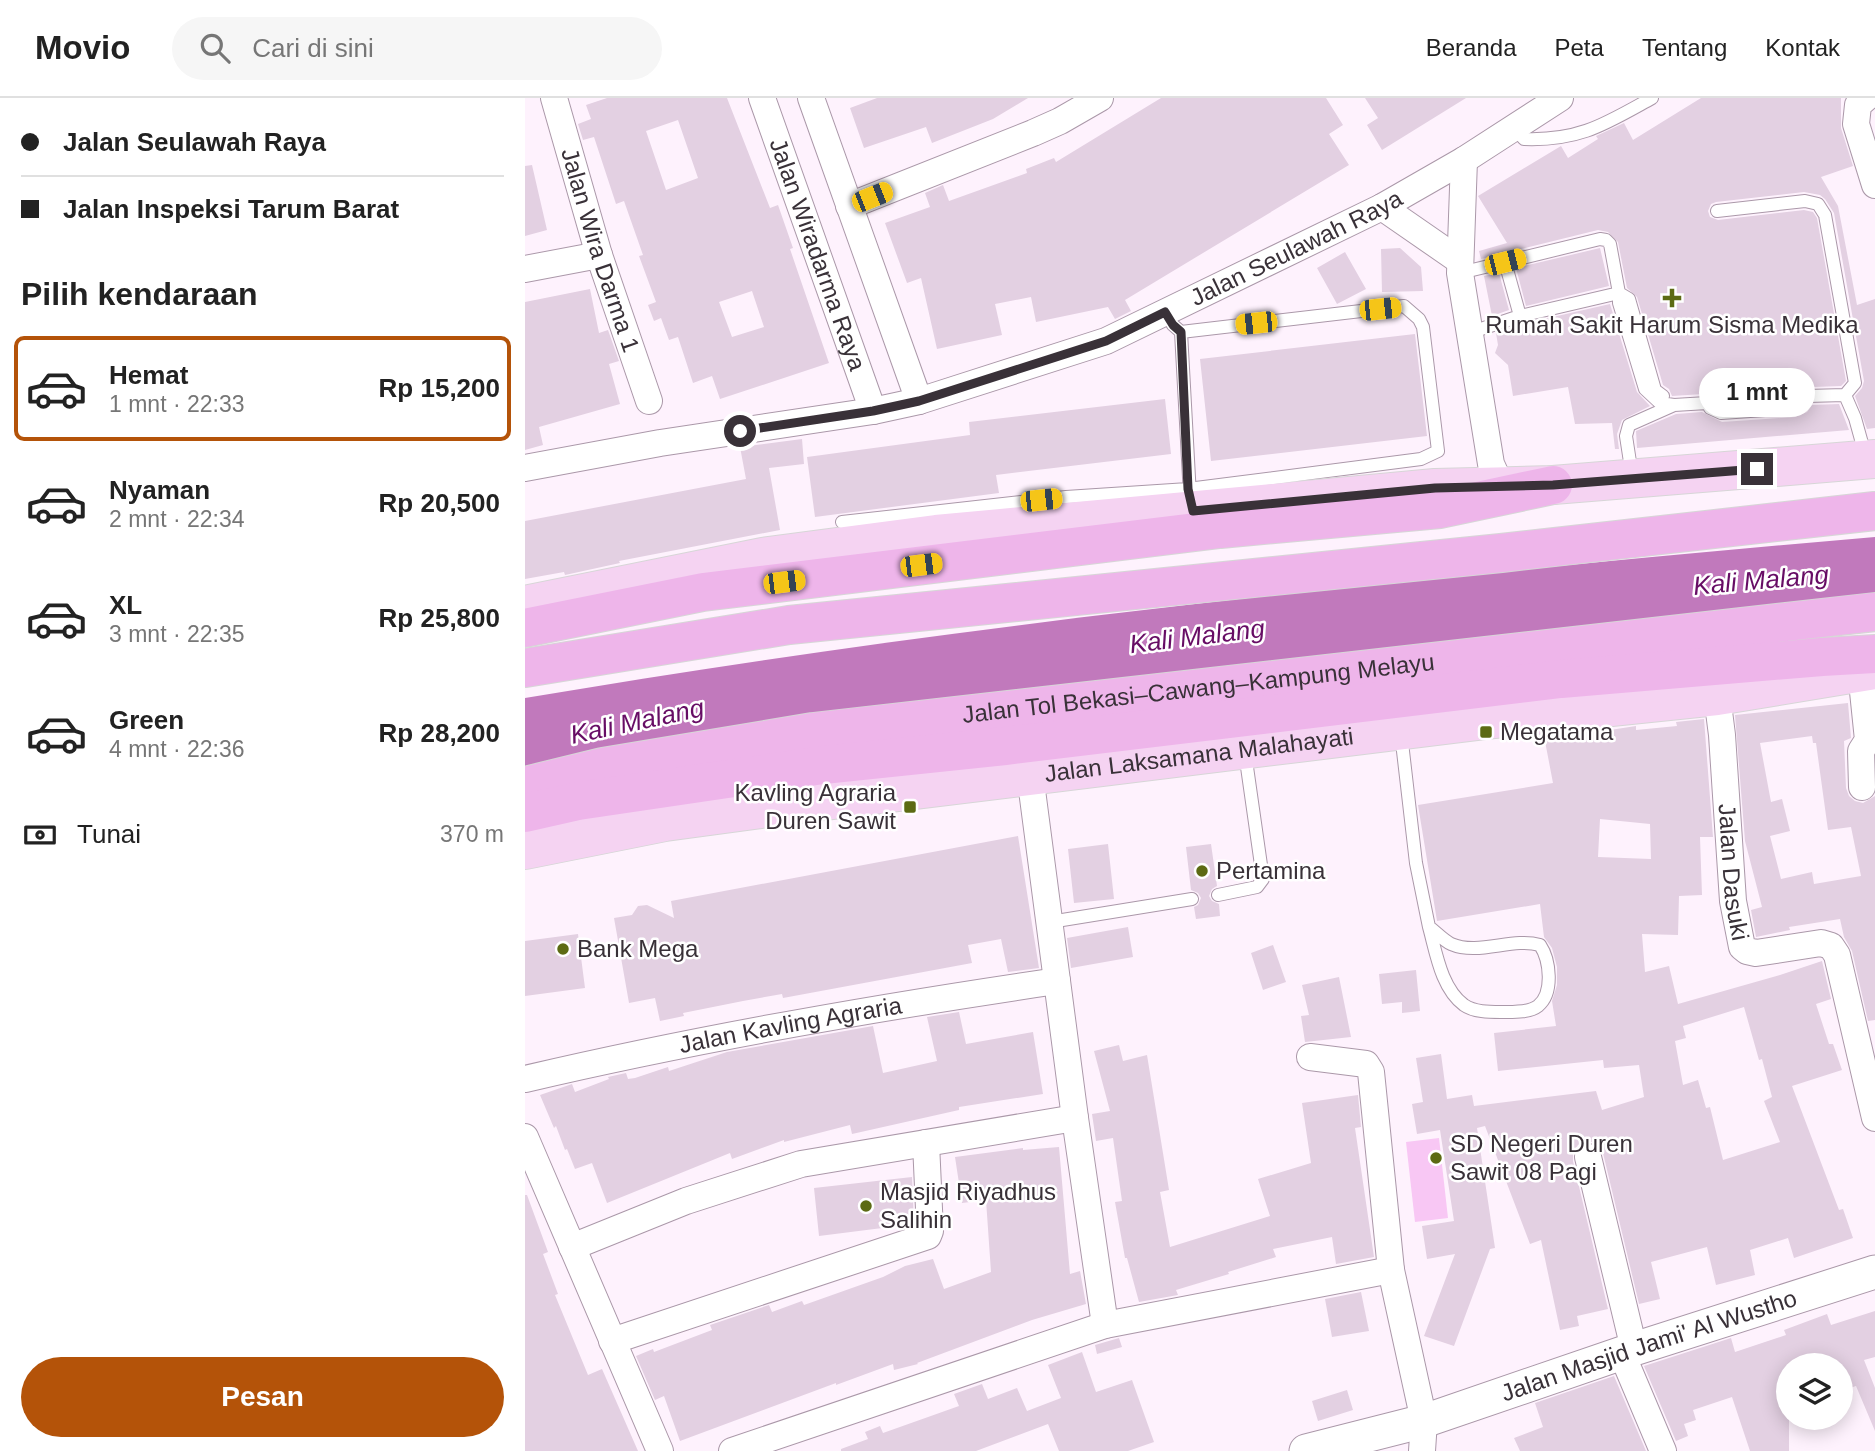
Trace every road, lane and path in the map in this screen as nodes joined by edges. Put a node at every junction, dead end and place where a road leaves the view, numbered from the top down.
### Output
1 (554, 98) edge
2 (762, 98) edge
3 (811, 98) edge
4 (1100, 98) edge
5 (1560, 98) edge
6 (1652, 98) edge
7 (1866, 98) edge
8 (1513, 126) junction
9 (1464, 160) junction
10 (1875, 185) edge
11 (849, 206) junction
12 (1382, 207) junction
13 (1717, 212) dead end
14 (599, 255) junction
15 (1505, 262) junction
16 (1460, 267) junction
17 (525, 269) edge
18 (1619, 293) junction
19 (1520, 316) junction
20 (1173, 322) junction
21 (1472, 332) junction
22 (1845, 395) junction
23 (1807, 396) junction
24 (649, 401) dead end
25 (919, 401) junction
26 (1707, 403) junction
27 (1674, 405) junction
28 (873, 411) junction
29 (1871, 460) edge
30 (525, 468) edge
31 (1633, 479) junction
32 (1506, 484) junction
33 (1553, 485) junction
34 (1201, 510) junction
35 (1875, 511) edge
36 (842, 522) dead end
37 (525, 605) edge
38 (1875, 612) edge
39 (525, 628) edge
40 (1870, 666) edge
41 (525, 668) edge
42 (1717, 696) junction
43 (1401, 732) junction
44 (1245, 750) junction
45 (1030, 775) junction
46 (525, 786) edge
47 (1862, 788) dead end
48 (525, 813) edge
49 (525, 850) edge
50 (1218, 895) dead end
51 (1192, 900) dead end
52 (1050, 922) junction
53 (1429, 927) junction
54 (1057, 981) junction
55 (1310, 1057) dead end
56 (525, 1079) edge
57 (1075, 1118) junction
58 (1875, 1118) edge
59 (525, 1137) edge
60 (926, 1143) junction
61 (1588, 1157) dead end
62 (572, 1247) junction
63 (1391, 1270) junction
64 (1875, 1272) edge
65 (1105, 1325) junction
66 (612, 1341) junction
67 (1628, 1351) junction
68 (1423, 1436) edge
69 (660, 1451) edge
70 (732, 1451) edge
71 (1306, 1451) edge
72 (1663, 1451) edge

1 - 14 street, Jalan Wira Darma 1
2 - 28 street, Jalan Wiradarma Raya
3 - 11 street, Jalan Wiradarma Raya
4 - 11 street
5 - 8 street, Jalan Seulawah Raya
6 - 8 lane
7 - 10 street
8 - 9 street, Jalan Seulawah Raya
9 - 12 street, Jalan Seulawah Raya
9 - 16 street
11 - 25 street, Jalan Wiradarma Raya
12 - 16 street
12 - 20 street, Jalan Seulawah Raya
13 - 22 lane
14 - 17 street
14 - 24 street, Jalan Wira Darma 1
15 - 16 lane
15 - 18 lane
15 - 19 lane
16 - 21 street
18 - 19 lane
18 - 27 lane
19 - 21 lane
20 - 25 street, Jalan Seulawah Raya
20 - 34 lane
20 - 34 lane
21 - 32 street
22 - 23 lane
22 - 29 lane
23 - 26 lane
23 - 26 lane
25 - 28 street, Jalan Seulawah Raya
26 - 27 lane
27 - 31 lane
28 - 30 street, Jalan Seulawah Raya
29 - 31 main road
31 - 33 main road
32 - 33 main road
32 - 34 main road
33 - 34 highway
34 - 36 lane
34 - 37 main road
34 - 39 highway
35 - 41 highway
38 - 46 highway, Jalan Tol Bekasi–Cawang–Kampung Melayu
40 - 42 main road, Jalan Laksamana Malahayati
40 - 47 street
40 - 48 highway
42 - 43 main road, Jalan Laksamana Malahayati
42 - 58 street, Jalan Dasuki
43 - 44 main road, Jalan Laksamana Malahayati
43 - 53 lane
44 - 45 main road, Jalan Laksamana Malahayati
44 - 50 lane
45 - 49 main road, Jalan Laksamana Malahayati
45 - 52 street
51 - 52 lane
52 - 54 street
53 - 53 lane
54 - 56 street, Jalan Kavling Agraria
54 - 57 street
55 - 63 street
57 - 60 street
57 - 65 street
59 - 62 street
60 - 62 street
60 - 66 street
61 - 67 street
62 - 66 street
63 - 65 street
63 - 68 street
64 - 67 street, Jalan Masjid Jami' Al Wustho
65 - 70 street
66 - 69 street
67 - 68 street, Jalan Masjid Jami' Al Wustho
67 - 72 street
68 - 71 street, Jalan Masjid Jami' Al Wustho

